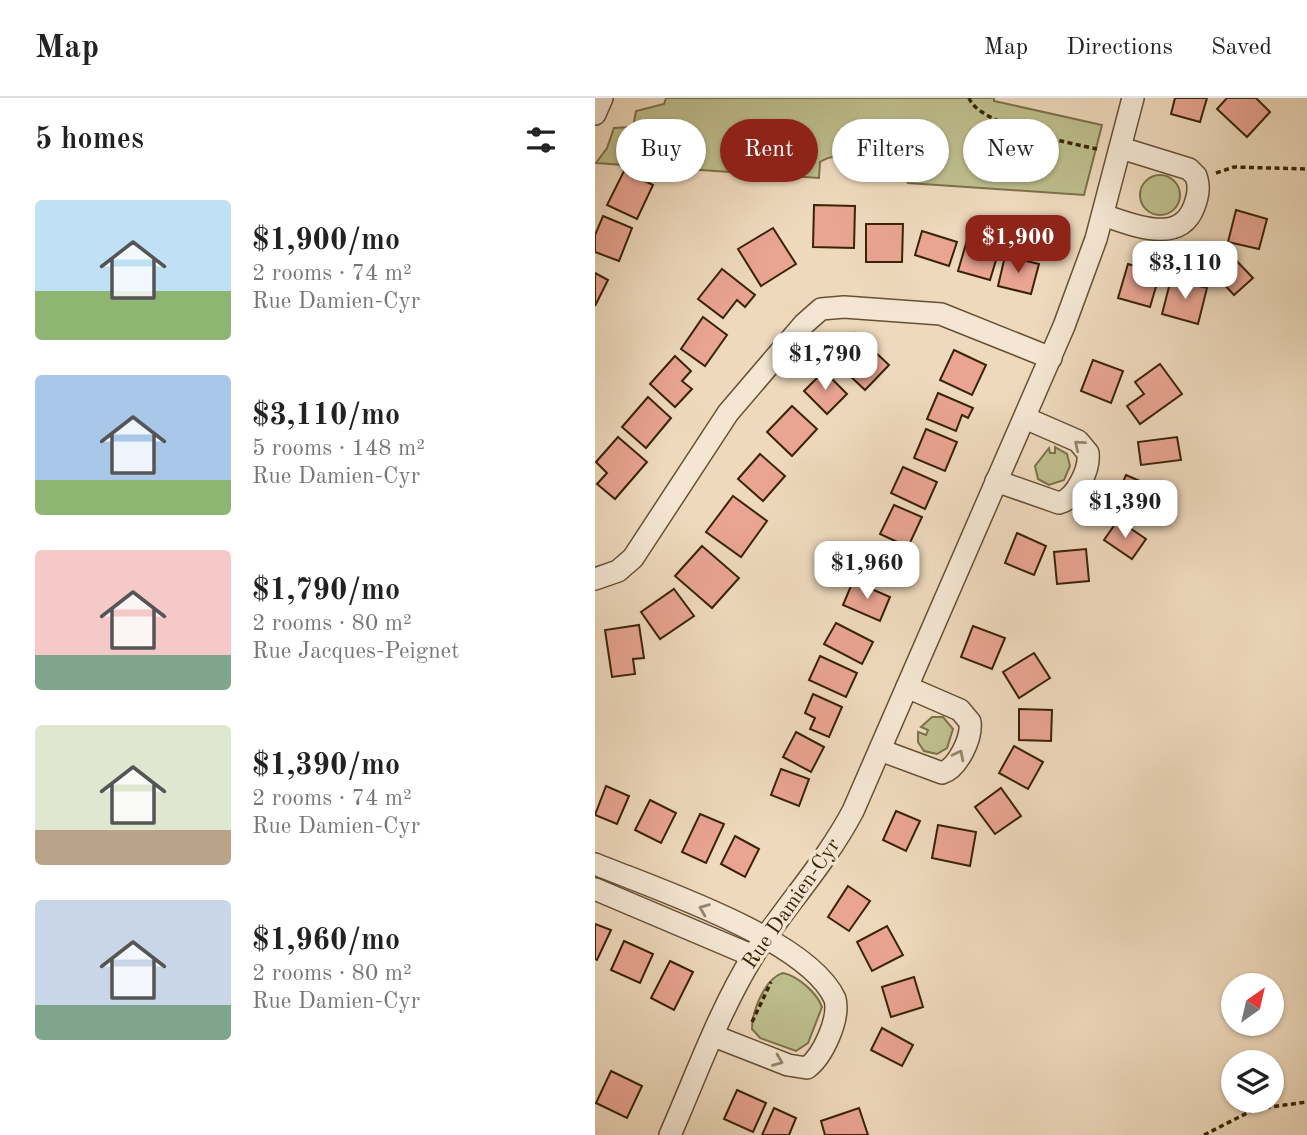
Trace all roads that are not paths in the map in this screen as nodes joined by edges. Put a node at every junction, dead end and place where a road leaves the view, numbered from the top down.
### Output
1 (602, 98) edge
2 (1133, 98) edge
3 (595, 114) edge
4 (1121, 148) junction
5 (1103, 215) junction
6 (1051, 358) junction
7 (1025, 418) junction
8 (996, 481) junction
9 (595, 579) edge
10 (907, 687) junction
11 (880, 750) junction
12 (595, 864) edge
13 (595, 889) edge
14 (766, 937) junction
15 (753, 956) junction
16 (714, 1035) junction
17 (670, 1135) edge

1 - 3 street
2 - 4 street, Rue Damien-Cyr
4 - 5 street, Rue Damien-Cyr
4 - 5 street
5 - 6 street, Rue Damien-Cyr
6 - 7 street, Rue Damien-Cyr
6 - 9 street
7 - 8 street, Rue Damien-Cyr
8 -> 7 street
8 - 10 street, Rue Damien-Cyr
10 - 11 street, Rue Damien-Cyr
11 -> 10 street
11 - 14 street, Rue Damien-Cyr
14 -> 12 street
13 - 15 street
14 - 15 street, Rue Damien-Cyr
16 -> 14 street
15 - 16 street, Rue Damien-Cyr
16 - 17 street, Rue Damien-Cyr

